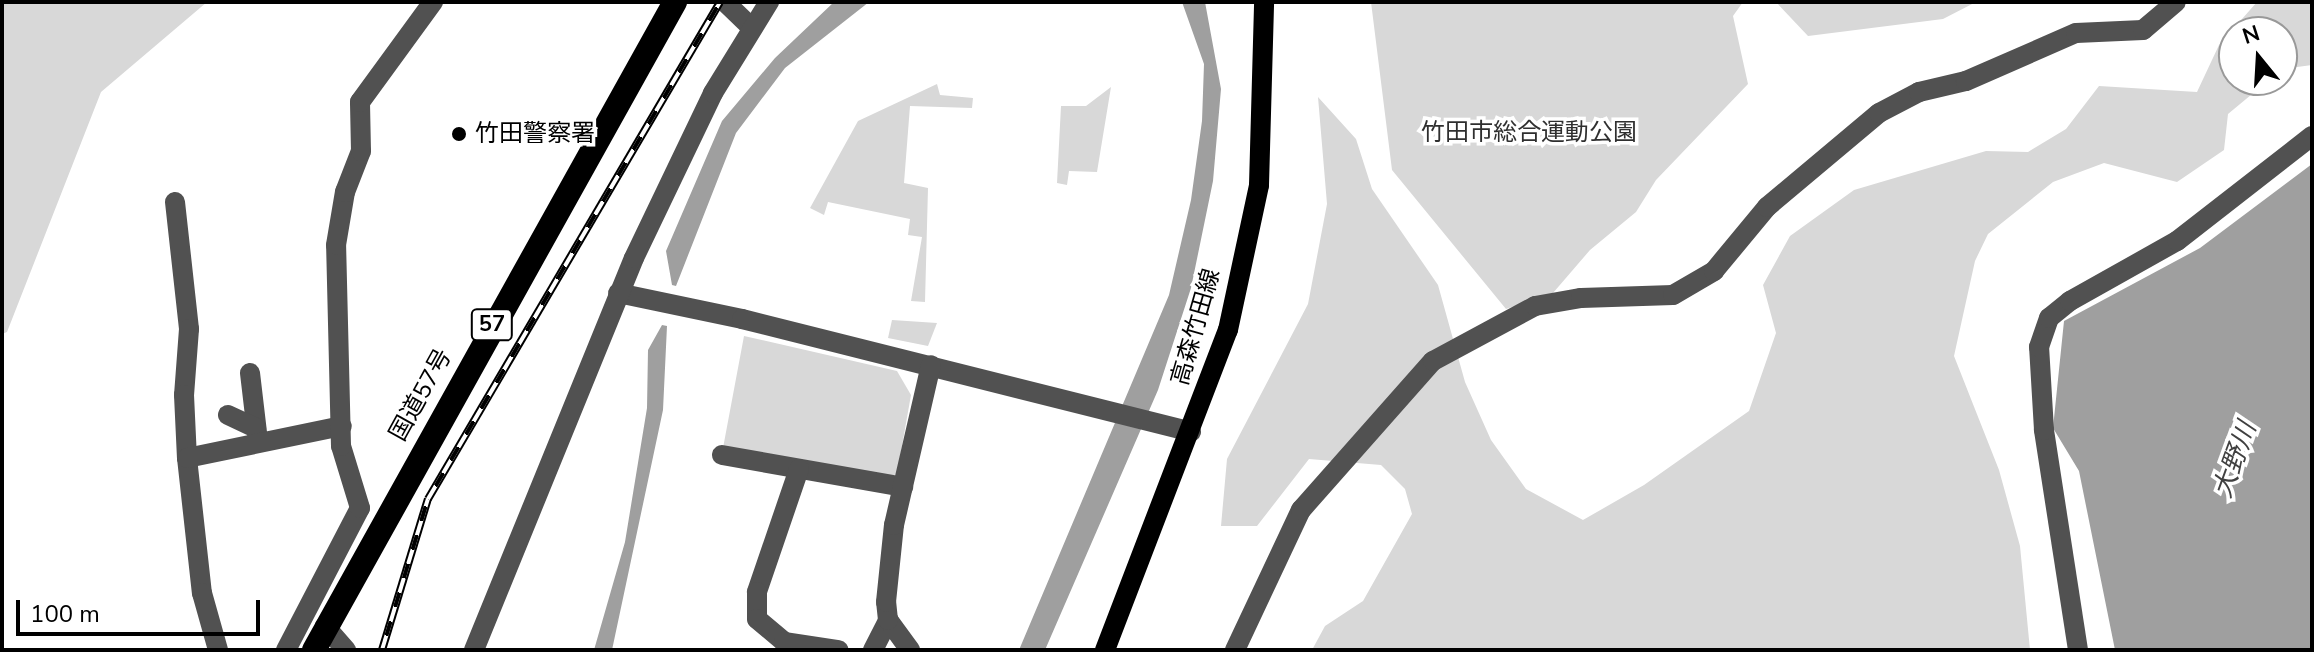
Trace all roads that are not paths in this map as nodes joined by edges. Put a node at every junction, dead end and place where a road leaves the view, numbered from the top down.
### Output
1 (433, 2) edge
2 (675, 2) edge
3 (725, 2) edge
4 (769, 2) edge
5 (1264, 2) edge
6 (2176, 2) edge
7 (751, 27) junction
8 (2312, 136) edge
9 (175, 202) dead end
10 (618, 293) junction
11 (931, 365) junction
12 (250, 373) dead end
13 (228, 415) dead end
14 (342, 426) junction
15 (1191, 432) junction
16 (257, 435) junction
17 (722, 455) dead end
18 (187, 458) junction
19 (799, 469) junction
20 (903, 487) junction
21 (888, 620) junction
22 (325, 626) junction
23 (218, 650) edge
24 (286, 650) edge
25 (314, 650) edge
26 (346, 650) edge
27 (474, 650) edge
28 (838, 650) edge
29 (873, 650) edge
30 (910, 650) edge
31 (1105, 650) edge
32 (1235, 650) edge
33 (2078, 650) edge

1 - 14 street
2 - 22 highway, 国道57号 / 57
3 - 7 street
4 - 7 street
5 - 15 main road, 高森竹田線
6 - 32 street
7 - 10 street
8 - 33 street
9 - 18 street
10 - 11 street
10 - 27 street
11 - 15 street
11 - 20 street
12 - 16 street
13 - 16 street
14 - 16 street
14 - 24 street
15 - 31 main road, 高森竹田線
16 - 18 street
17 - 19 street
18 - 23 street
19 - 20 street
19 - 28 street
20 - 21 street
21 - 29 street
21 - 30 street
22 - 25 highway, 国道57号 / 57
22 - 26 street

